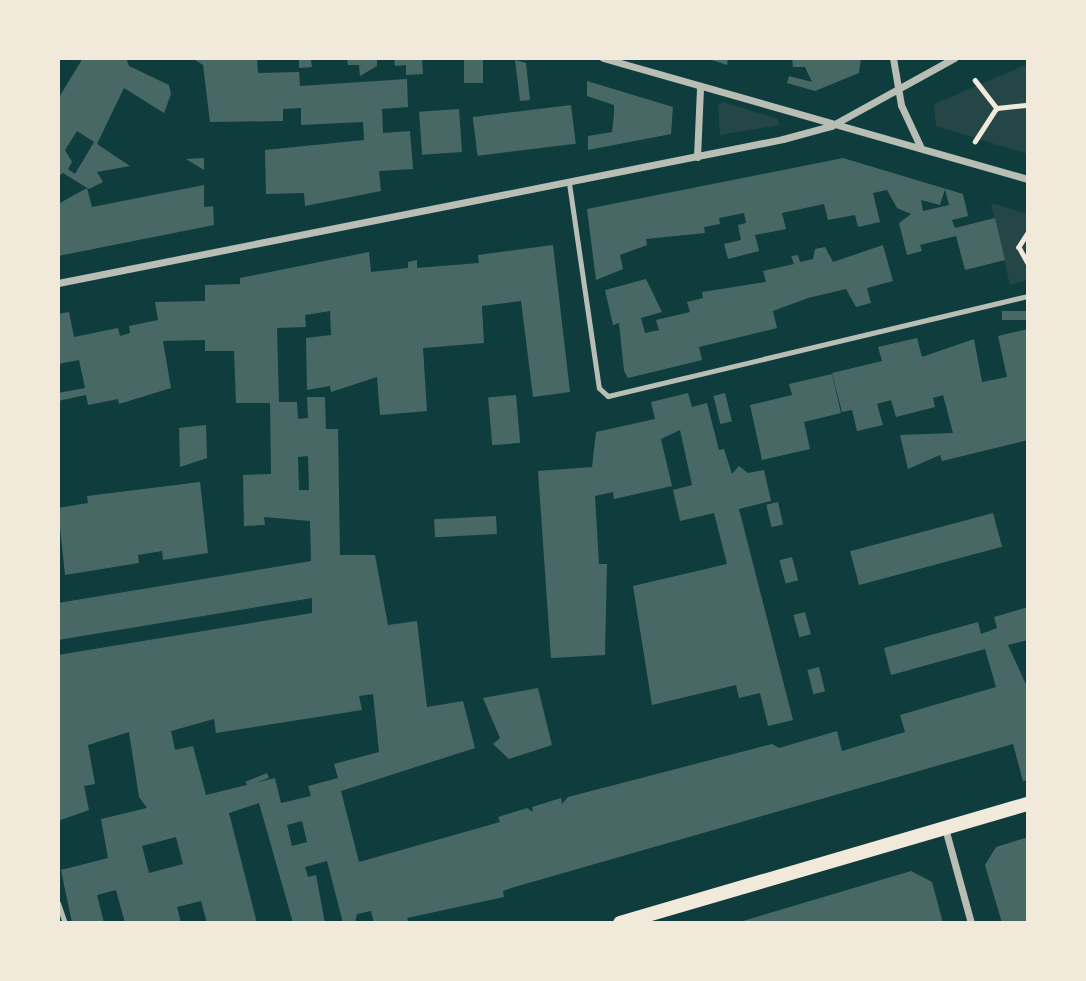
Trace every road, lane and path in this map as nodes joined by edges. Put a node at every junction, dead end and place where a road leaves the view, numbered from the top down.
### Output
1 (603, 58) edge
2 (893, 58) edge
3 (954, 58) edge
4 (975, 79) dead end
5 (700, 87) junction
6 (898, 90) junction
7 (1028, 105) edge
8 (997, 108) junction
9 (831, 126) junction
10 (975, 142) dead end
11 (920, 147) junction
12 (697, 157) junction
13 (1028, 178) edge
14 (569, 183) junction
15 (1028, 233) edge
16 (1028, 263) edge
17 (58, 283) edge
18 (1028, 296) edge
19 (1028, 804) edge
20 (944, 828) junction
21 (58, 903) edge
22 (65, 923) edge
23 (620, 923) edge
24 (971, 923) edge

1 - 5 street
2 - 6 street
3 - 6 street
4 - 8 path
5 - 9 street
5 - 12 street
6 - 9 street
6 - 11 street
7 - 8 path
8 - 10 path
9 - 11 street
9 - 12 street
11 - 13 street
12 - 14 street
14 - 17 street
14 - 18 lane
15 - 16 path
19 - 20 main road
20 - 23 main road
20 - 24 street
21 - 22 lane

